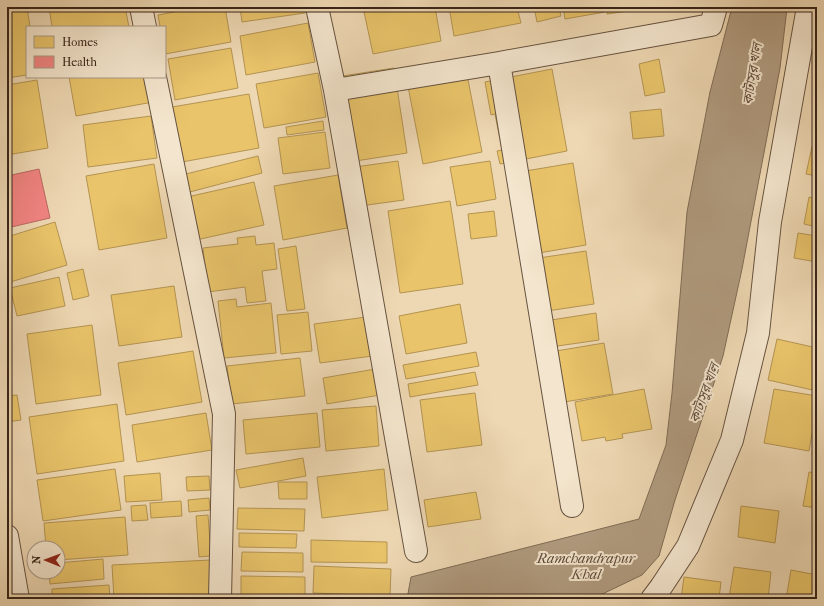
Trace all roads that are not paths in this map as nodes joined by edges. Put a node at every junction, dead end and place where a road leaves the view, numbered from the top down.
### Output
1 (141, 7) edge
2 (317, 7) edge
3 (716, 7) edge
4 (808, 7) edge
5 (145, 26) edge
6 (499, 63) junction
7 (155, 78) edge
8 (335, 90) junction
9 (572, 506) dead end
10 (7, 536) edge
11 (416, 551) dead end
12 (18, 599) edge
13 (220, 599) edge
14 (652, 599) edge

1 - 5 street
2 - 8 street
3 - 6 street
4 - 14 street
6 - 8 street
6 - 9 street
7 - 13 street
8 - 11 street
10 - 12 street

